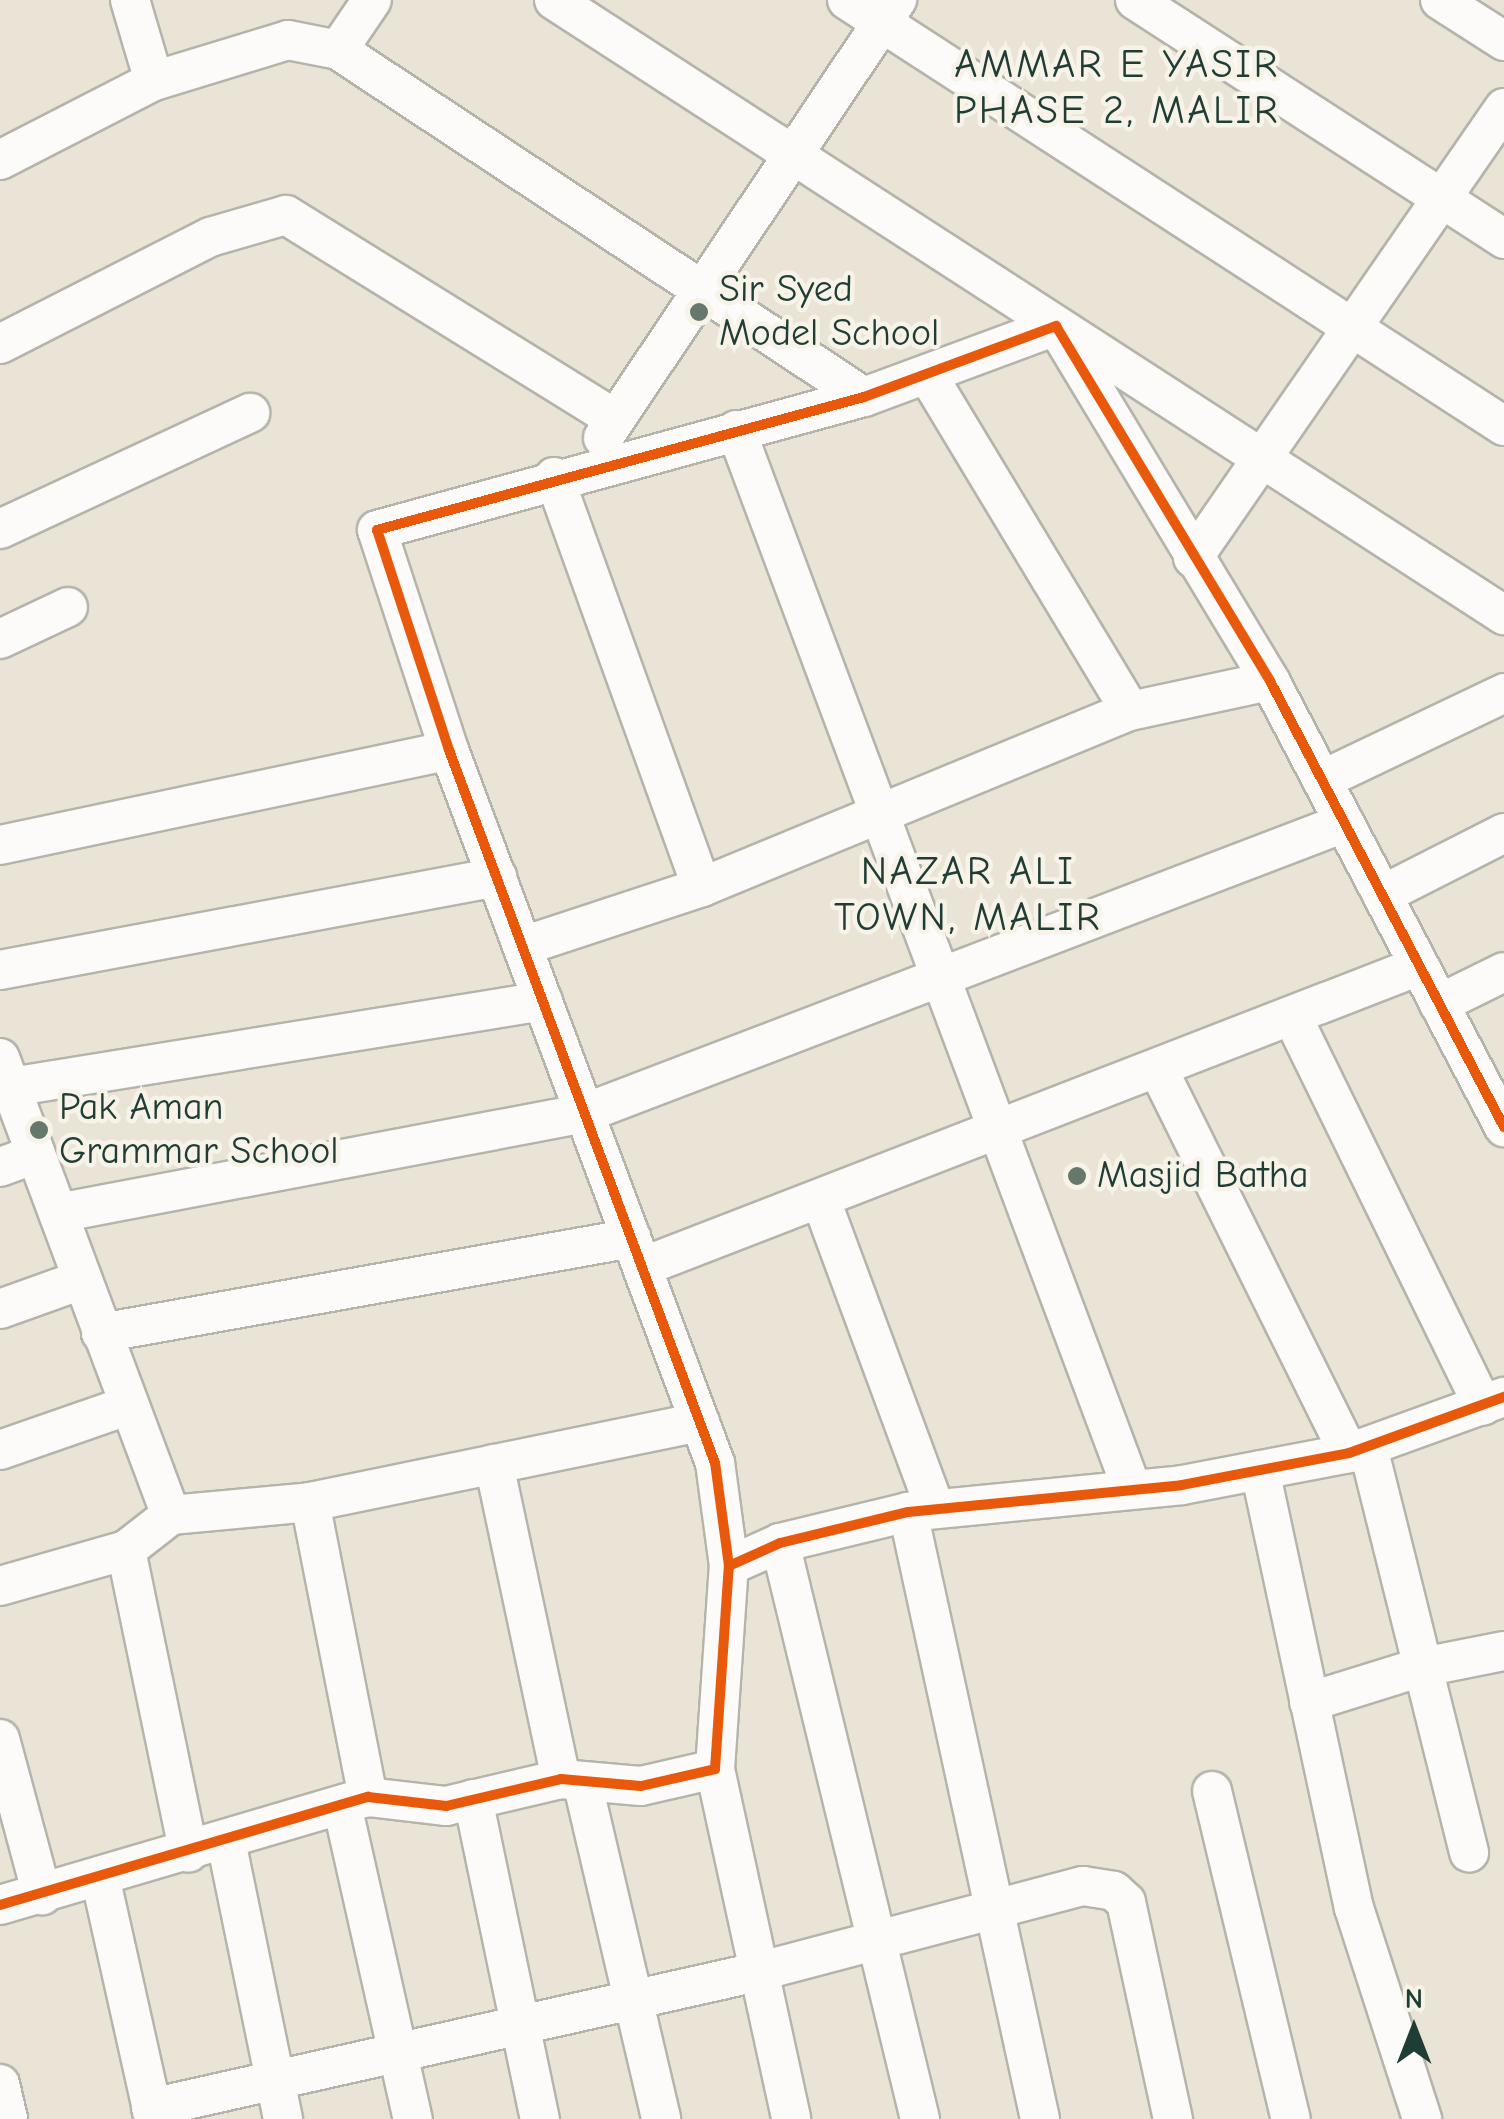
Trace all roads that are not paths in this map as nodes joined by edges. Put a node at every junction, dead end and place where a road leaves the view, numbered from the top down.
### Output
1 (130, 0) edge
2 (372, 0) edge
3 (554, 0) edge
4 (847, 0) edge
5 (1136, 0) edge
6 (1440, 0) edge
7 (889, 11) edge
8 (1504, 41) edge
9 (338, 50) junction
10 (154, 81) junction
11 (1504, 108) edge
12 (791, 153) junction
13 (0, 160) edge
14 (1445, 201) junction
15 (1504, 239) edge
16 (696, 289) junction
17 (1056, 326) junction
18 (1356, 328) junction
19 (0, 344) edge
20 (927, 374) junction
21 (864, 397) junction
22 (250, 413) dead end
23 (614, 419) junction
24 (1504, 426) edge
25 (736, 430) junction
26 (1262, 461) junction
27 (568, 473) junction
28 (0, 529) edge
29 (1193, 558) junction
30 (68, 606) dead end
31 (1504, 616) edge
32 (0, 639) edge
33 (1270, 682) junction
34 (1504, 693) edge
35 (1130, 711) junction
36 (449, 750) junction
37 (1322, 780) junction
38 (879, 814) junction
39 (1344, 823) junction
40 (1504, 833) edge
41 (0, 845) edge
42 (497, 878) junction
43 (702, 887) junction
44 (1382, 895) junction
45 (523, 946) junction
46 (1419, 966) junction
47 (0, 970) edge
48 (1504, 972) edge
49 (940, 974) junction
50 (543, 1000) junction
51 (1439, 1004) junction
52 (1292, 1016) junction
53 (1158, 1069) junction
54 (6, 1072) edge
55 (585, 1113) junction
56 (1502, 1117) edge
57 (999, 1132) junction
58 (36, 1154) junction
59 (0, 1167) edge
60 (821, 1200) junction
61 (58, 1214) junction
62 (637, 1253) junction
63 (81, 1280) junction
64 (0, 1309) edge
65 (101, 1334) junction
66 (1493, 1401) edge
67 (129, 1405) junction
68 (700, 1422) junction
69 (0, 1450) edge
70 (1358, 1450) junction
71 (494, 1464) junction
72 (1260, 1470) junction
73 (1132, 1489) junction
74 (310, 1502) junction
75 (922, 1510) junction
76 (171, 1515) junction
77 (780, 1544) junction
78 (126, 1550) junction
79 (729, 1566) junction
80 (0, 1586) edge
81 (1504, 1651) edge
82 (1418, 1668) junction
83 (1310, 1702) junction
84 (0, 1739) edge
85 (715, 1769) junction
86 (572, 1780) junction
87 (1212, 1791) dead end
88 (473, 1799) junction
89 (355, 1801) junction
90 (226, 1841) junction
91 (189, 1853) junction
92 (1469, 1854) dead end
93 (101, 1880) junction
94 (42, 1895) junction
95 (0, 1906) edge
96 (996, 1909) junction
97 (881, 1939) junction
98 (757, 1972) junction
99 (633, 1997) junction
100 (520, 2024) junction
101 (398, 2054) junction
102 (275, 2080) junction
103 (0, 2084) edge
104 (152, 2114) edge
105 (8, 2119) edge
106 (283, 2119) edge
107 (413, 2119) edge
108 (540, 2119) edge
109 (661, 2119) edge
110 (791, 2119) edge
111 (920, 2119) edge
112 (1040, 2119) edge
113 (1173, 2119) edge
114 (1291, 2119) edge
115 (1422, 2119) edge

1 - 10 street
2 - 9 street
3 - 12 street
4 - 7 street
5 - 14 street
6 - 8 street
7 - 12 street
7 - 18 street
9 - 10 street
9 - 16 street
10 - 13 street
11 - 14 street
12 - 16 street
12 - 17 street
14 - 15 street
14 - 18 street
16 - 21 street
16 - 23 street
17 - 20 street
17 - 26 street
17 - 29 street
18 - 24 street
18 - 26 street
19 - 23 street
20 - 21 street
20 - 35 street
21 - 25 street
22 - 28 street
23 - 27 street
25 - 27 street
25 - 38 street
26 - 29 street
26 - 31 street
27 - 36 street
27 - 43 street
29 - 33 street
30 - 32 street
33 - 35 street
33 - 37 street
34 - 37 street
35 - 38 street
36 - 41 street
36 - 42 street
37 - 39 street
38 - 43 street
38 - 49 street
39 - 44 street
39 - 49 street
40 - 44 street
42 - 45 street
42 - 47 street
43 - 45 street
44 - 46 street
45 - 50 street
46 - 51 street
46 - 52 street
48 - 51 street
49 - 55 street
49 - 57 street
50 - 54 street
50 - 55 street
51 - 56 street
52 - 53 street
52 - 66 street
53 - 57 street
53 - 70 street
54 - 58 street
55 - 61 street
55 - 62 street
57 - 60 street
57 - 73 street
58 - 59 street
58 - 61 street
60 - 62 street
60 - 75 street
61 - 63 street
62 - 65 street
62 - 68 street
63 - 64 street
63 - 65 street
65 - 67 street
66 - 70 street
67 - 69 street
67 - 76 street
68 - 71 street
68 - 79 street
70 - 72 street
70 - 82 street
71 - 74 street
71 - 86 street
72 - 73 street
72 - 83 street
73 - 75 street
74 - 76 street
74 - 89 street
75 - 77 street
75 - 96 street
76 - 78 street
77 - 79 street
77 - 97 street
78 - 80 street
78 - 91 street
79 - 85 street
81 - 82 street
82 - 83 street
82 - 92 street
83 - 115 street
84 - 94 street
85 - 86 street
85 - 98 street
86 - 88 street
86 - 99 street
87 - 114 street
88 - 89 street
88 - 100 street
89 - 90 street
89 - 101 street
90 - 91 street
90 - 102 street
91 - 93 street
93 - 94 street
93 - 104 street
94 - 95 street
96 - 97 street
96 - 112 street
96 - 113 street
97 - 98 street
97 - 111 street
98 - 99 street
98 - 110 street
99 - 100 street
99 - 109 street
100 - 101 street
100 - 108 street
101 - 102 street
101 - 107 street
102 - 104 street
102 - 106 street
103 - 105 street

